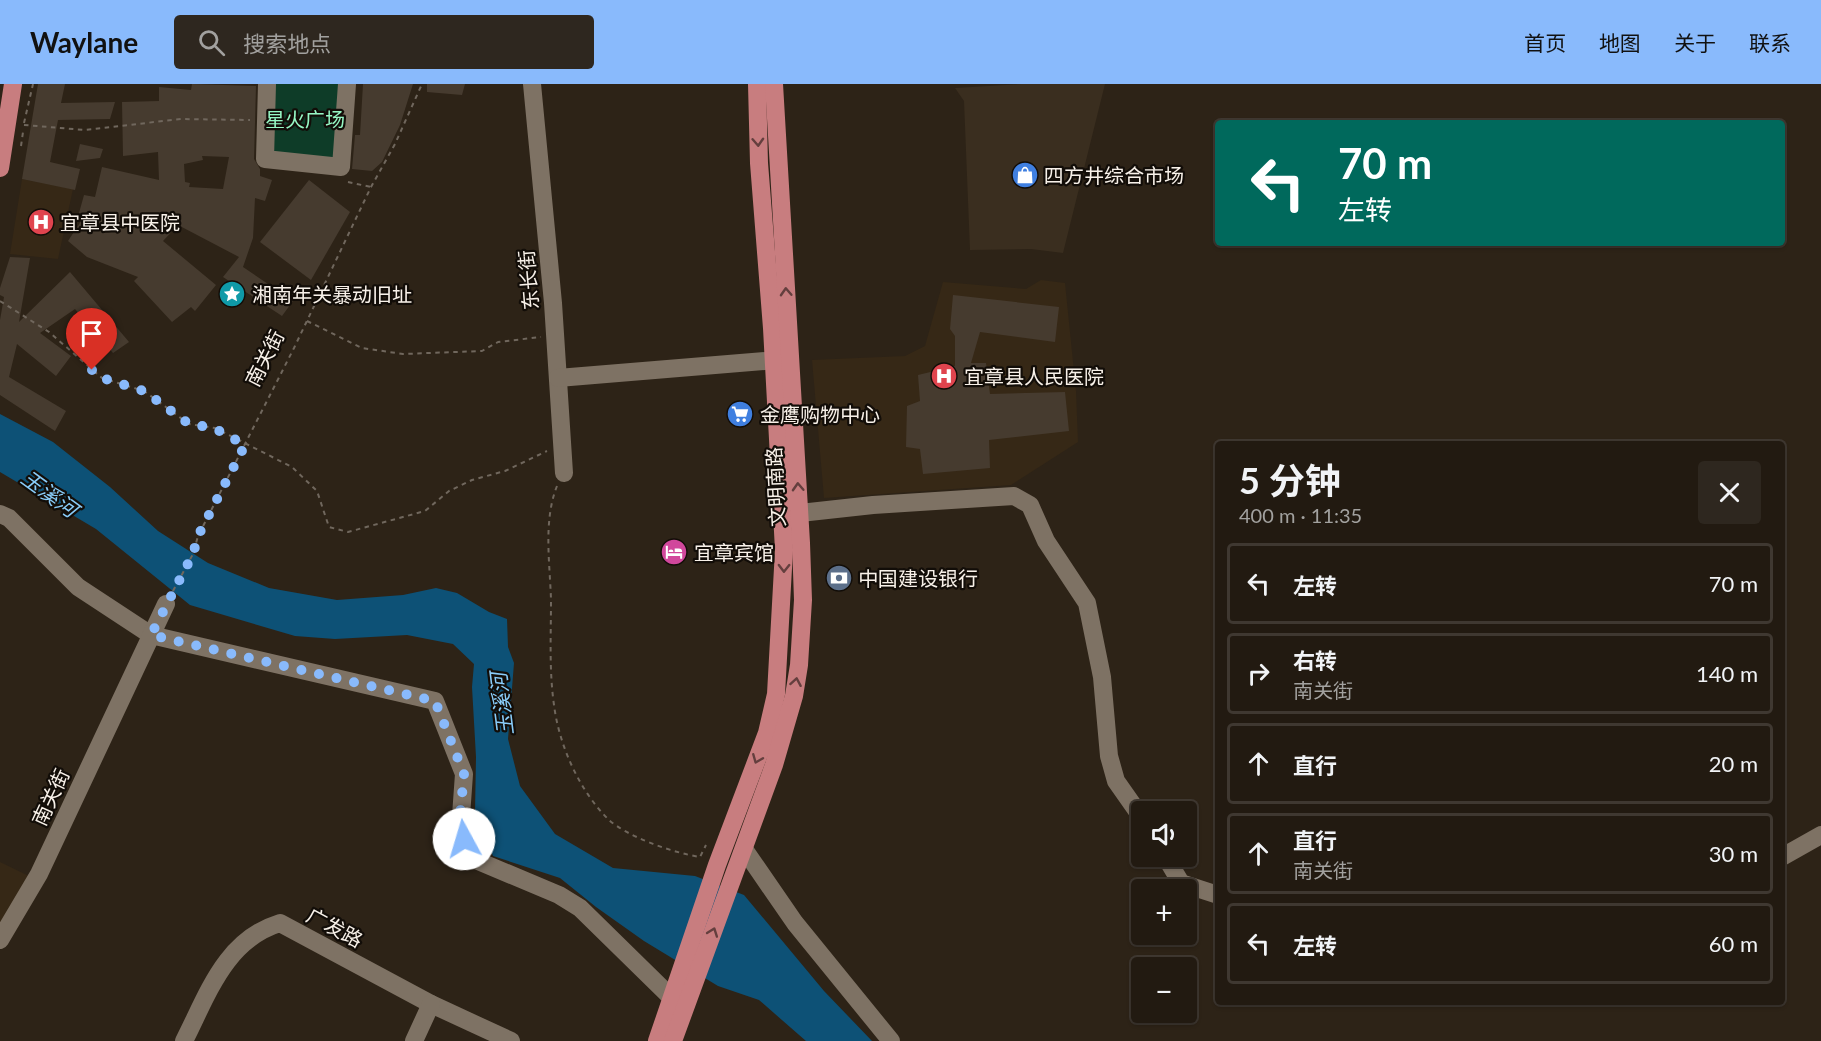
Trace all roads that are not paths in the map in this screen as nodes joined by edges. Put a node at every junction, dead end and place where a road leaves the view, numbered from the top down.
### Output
1 (13, 84) edge
2 (267, 84) edge
3 (347, 84) edge
4 (532, 84) edge
5 (757, 84) edge
6 (774, 84) edge
7 (0, 168) edge
8 (781, 360) junction
9 (558, 378) junction
10 (564, 473) road end
11 (800, 513) junction
12 (0, 514) edge
13 (165, 604) road end
14 (151, 635) junction
15 (1131, 802) edge
16 (1821, 835) edge
17 (744, 849) junction
18 (1785, 855) edge
19 (1172, 867) edge
20 (1215, 895) edge
21 (0, 940) edge
22 (431, 1004) junction
23 (678, 1005) junction
24 (184, 1041) edge
25 (414, 1041) edge
26 (511, 1041) edge
27 (657, 1041) edge
28 (673, 1041) edge
29 (891, 1041) edge

1 - 7 main road
2 - 3 street
4 - 9 street, 东长街
5 -> 8 main road
8 -> 6 main road, 文明南路
8 - 9 street
11 -> 8 main road, 文明南路
8 -> 23 main road
9 - 10 street, 东长街
11 - 15 street
17 -> 11 main road, 文明南路
12 - 14 street
13 - 14 street, 南关街
14 - 21 street, 南关街
14 - 23 street
16 - 18 street
23 -> 17 main road, 文明南路
17 - 29 street
19 - 20 street
22 - 24 street, 广发路
22 - 25 street
22 - 26 street, 广发路
23 - 27 main road
23 - 28 main road

